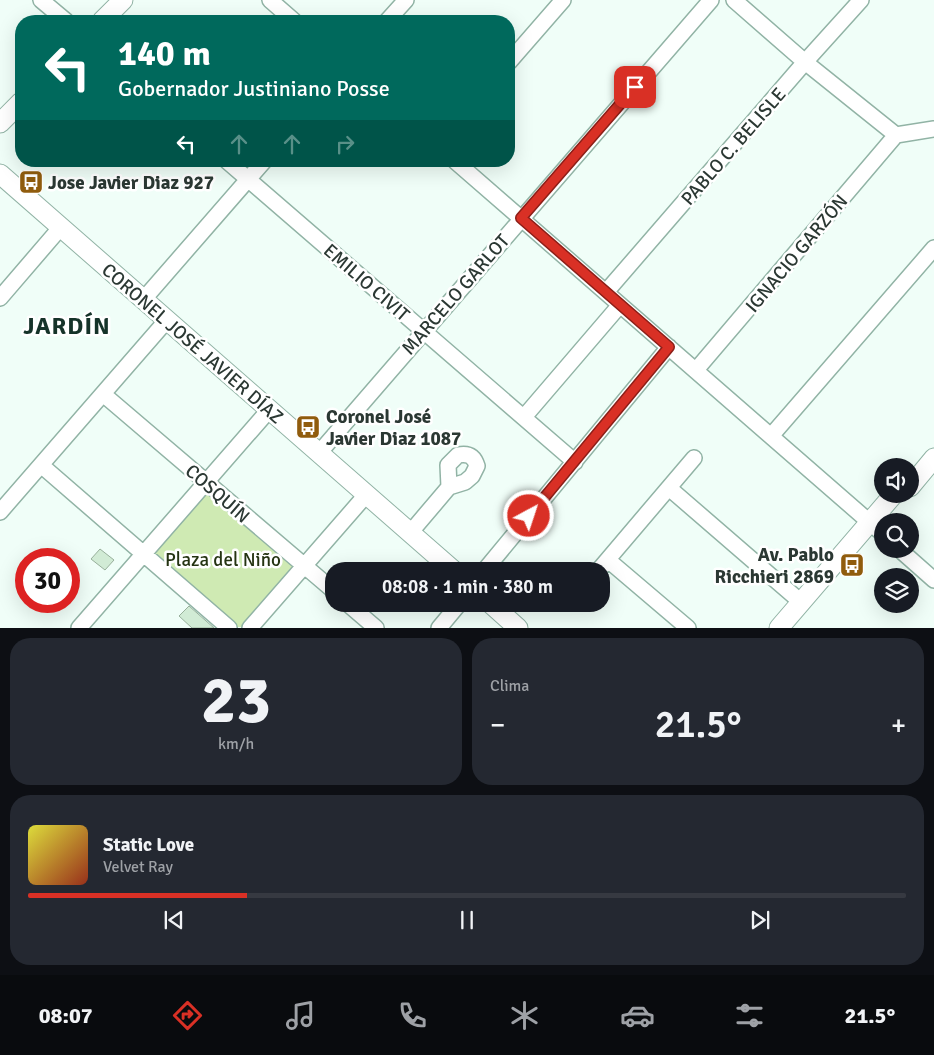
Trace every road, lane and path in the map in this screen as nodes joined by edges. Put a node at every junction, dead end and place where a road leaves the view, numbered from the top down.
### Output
1 (41, 0) edge
2 (123, 0) edge
3 (270, 0) edge
4 (406, 0) edge
5 (563, 0) edge
6 (711, 0) edge
7 (734, 0) edge
8 (861, 0) edge
9 (59, 15) edge
10 (108, 15) edge
11 (287, 15) edge
12 (392, 15) edge
13 (515, 55) edge
14 (805, 62) junction
15 (15, 108) edge
16 (0, 123) edge
17 (934, 129) edge
18 (896, 135) junction
19 (234, 167) edge
20 (259, 167) edge
21 (462, 167) edge
22 (0, 174) edge
23 (248, 180) junction
24 (521, 218) junction
25 (61, 227) junction
26 (933, 250) edge
27 (606, 292) junction
28 (0, 298) edge
29 (143, 300) junction
30 (620, 305) junction
31 (167, 320) junction
32 (424, 330) junction
33 (669, 347) junction
34 (696, 370) junction
35 (103, 394) junction
36 (269, 410) junction
37 (524, 417) junction
38 (771, 436) junction
39 (934, 447) edge
40 (319, 453) junction
41 (694, 458) dead end
42 (934, 458) edge
43 (575, 462) junction
44 (42, 464) junction
45 (919, 464) edge
46 (919, 476) edge
47 (206, 482) junction
48 (449, 487) dead end
49 (669, 488) junction
50 (366, 495) junction
51 (896, 503) edge
52 (0, 512) edge
53 (888, 513) edge
54 (874, 525) edge
55 (874, 529) edge
56 (874, 529) edge
57 (410, 533) junction
58 (144, 553) junction
59 (909, 558) edge
60 (444, 562) edge
61 (492, 562) edge
62 (606, 562) edge
63 (304, 566) junction
64 (610, 570) edge
65 (934, 580) edge
66 (325, 584) edge
67 (801, 602) junction
68 (357, 612) edge
69 (452, 612) edge
70 (500, 612) edge
71 (79, 628) edge
72 (229, 628) edge
73 (250, 628) edge
74 (376, 628) edge
75 (439, 628) edge
76 (518, 628) edge
77 (688, 628) edge
78 (779, 628) edge
79 (790, 628) edge

1 - 9 street
2 - 10 main road
3 - 11 street
4 - 12 street
5 - 13 street
6 - 24 street, MARCELO GARLOT
7 - 14 street
8 - 14 street, PABLO C. BELISLE
14 - 18 street
14 - 27 street, PABLO C. BELISLE
15 - 16 main road
17 - 18 street
18 - 34 street, IGNACIO GARZÓN
19 - 23 street, EMILIO CIVIT
20 - 23 street
21 - 24 street
22 - 25 main road, CORONEL JOSÉ JAVIER DÍAZ
23 - 29 street
23 - 32 street, EMILIO CIVIT
24 - 27 street
24 - 32 street, MARCELO GARLOT
25 - 28 street
25 - 29 main road, CORONEL JOSÉ JAVIER DÍAZ
26 - 38 street
27 - 30 street
29 - 31 main road, CORONEL JOSÉ JAVIER DÍAZ
30 - 33 street
30 - 37 street
31 - 35 street
31 - 36 main road, CORONEL JOSÉ JAVIER DÍAZ
32 - 37 street, EMILIO CIVIT
32 - 40 street, MARCELO GARLOT
33 - 34 street
33 - 43 street
34 - 38 street
35 - 44 street
35 - 47 street, COSQUÍN
36 - 40 main road, CORONEL JOSÉ JAVIER DÍAZ
36 - 47 street
37 - 43 street, EMILIO CIVIT
38 - 54 street
39 - 45 main road
40 - 50 main road, CORONEL JOSÉ JAVIER DÍAZ
41 - 49 street
42 - 46 main road
43 - 61 street
44 - 52 street
44 - 58 street
47 - 58 street
47 - 63 street, COSQUÍN
48 - 57 street
49 - 62 street
49 - 67 street
50 - 57 main road, CORONEL JOSÉ JAVIER DÍAZ
50 - 63 street
51 - 53 main road
55 - 67 main road
56 - 79 main road
57 - 60 main road, CORONEL JOSÉ JAVIER DÍAZ
58 - 71 street
58 - 72 street
59 - 65 street
63 - 66 street, COSQUÍN
63 - 73 street
64 - 77 street
67 - 78 main road
68 - 74 street
69 - 75 street
70 - 76 main road

